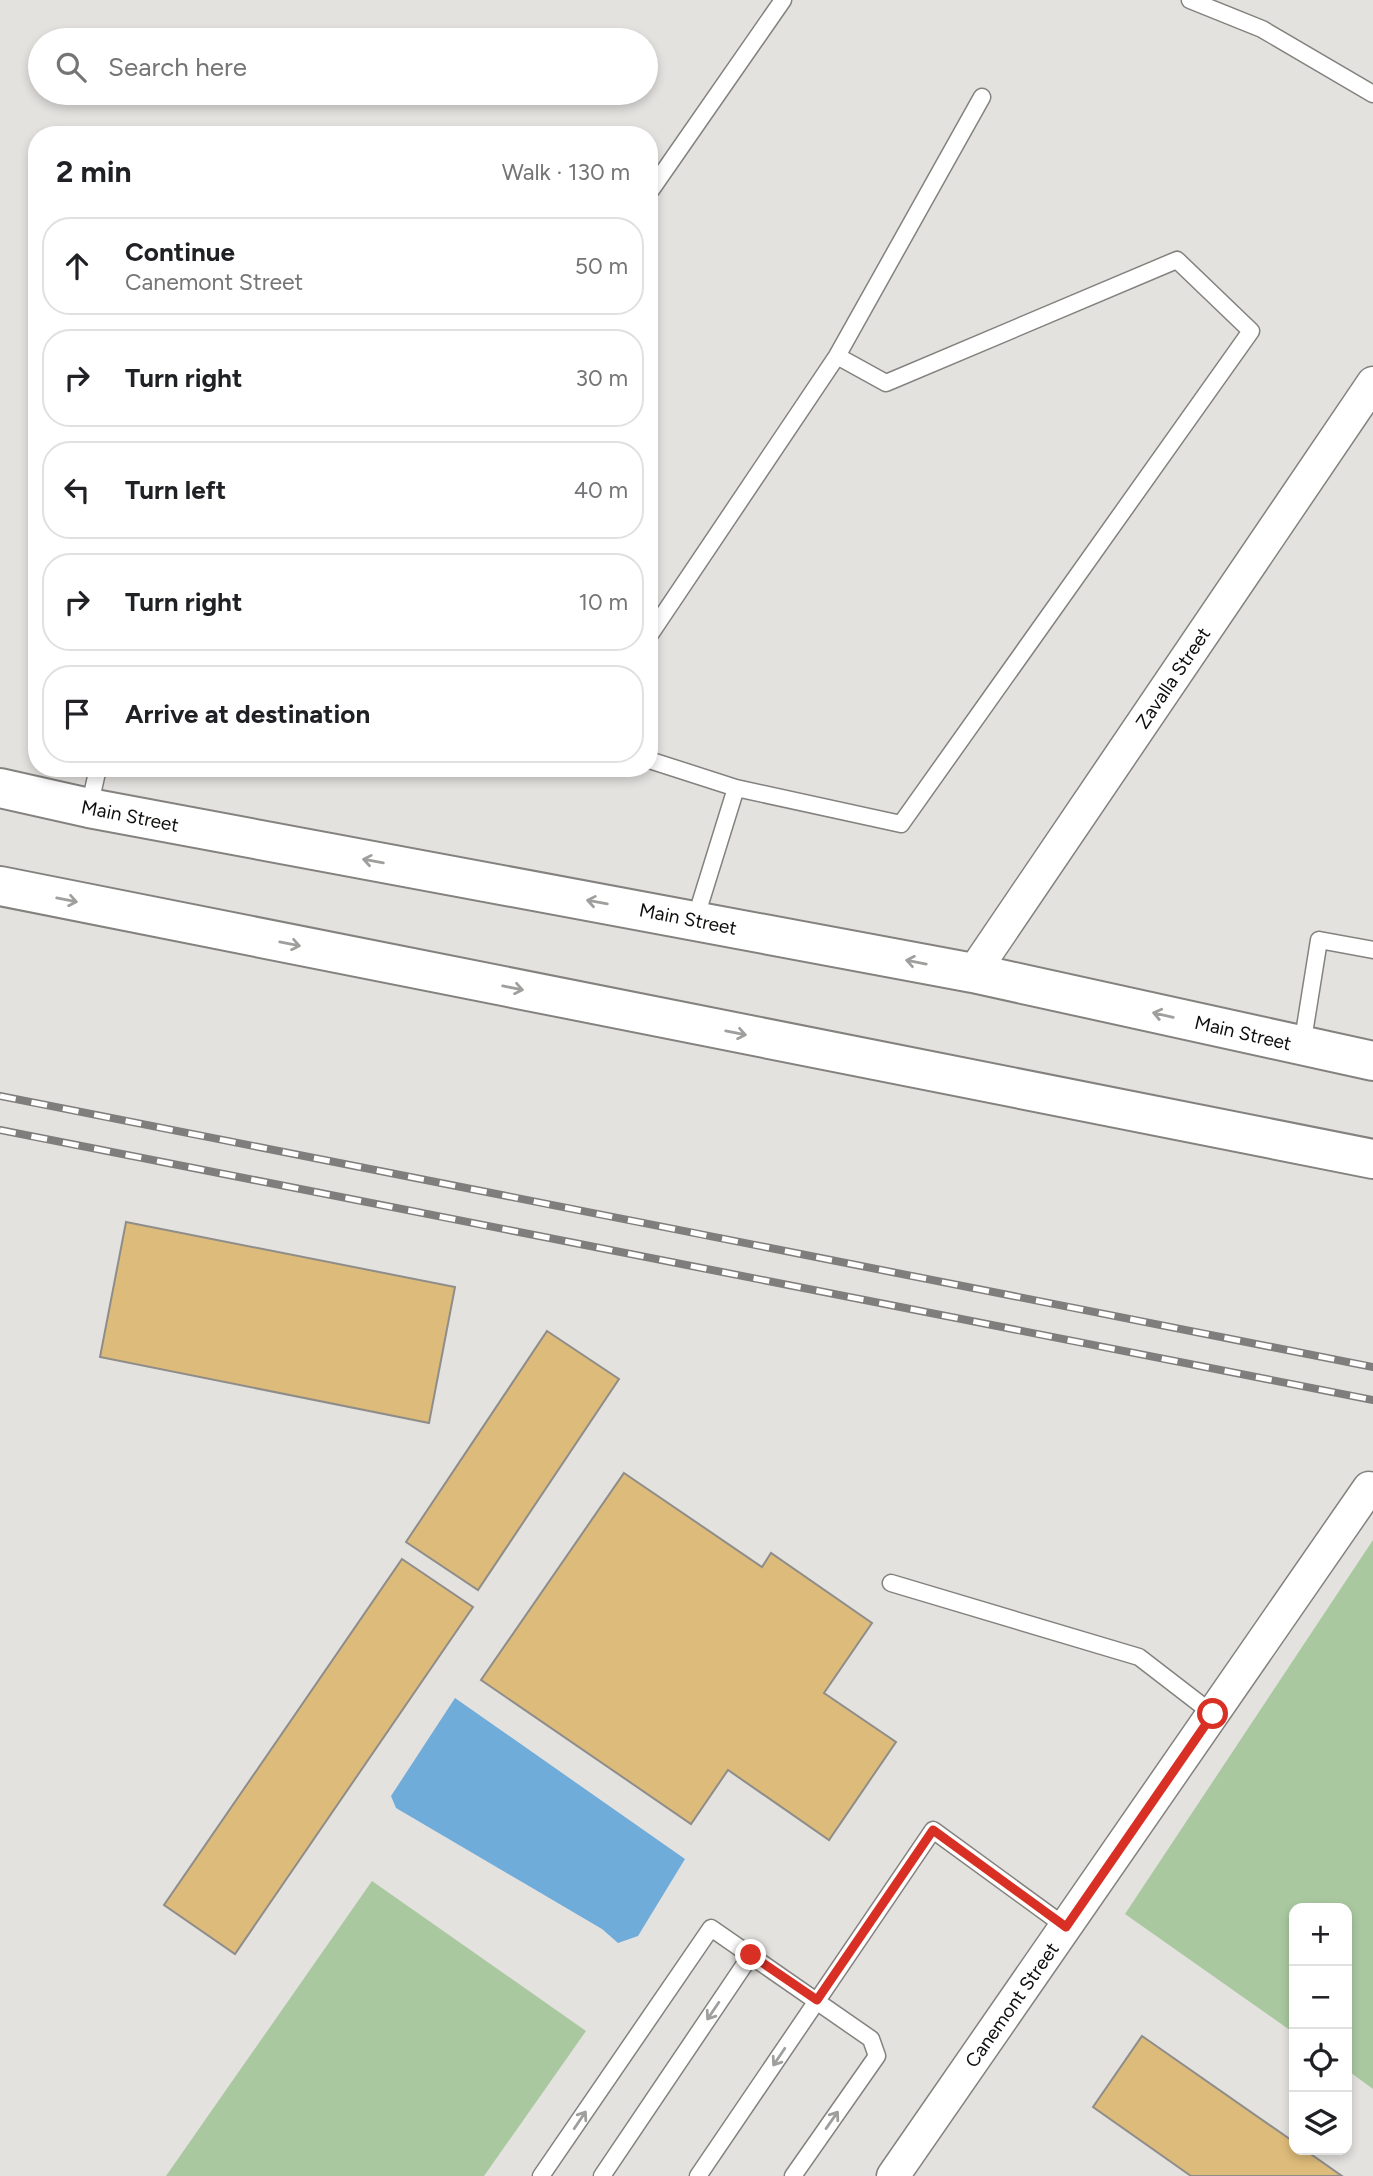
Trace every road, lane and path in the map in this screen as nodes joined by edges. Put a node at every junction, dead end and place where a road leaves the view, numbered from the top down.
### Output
1 (783, 0) edge
2 (1190, 0) edge
3 (1373, 94) edge
4 (982, 97) dead end
5 (658, 180) edge
6 (836, 356) junction
7 (1373, 383) edge
8 (658, 623) edge
9 (658, 763) edge
10 (96, 777) edge
11 (0, 788) edge
12 (736, 788) junction
13 (89, 808) junction
14 (0, 886) edge
15 (695, 920) junction
16 (1373, 950) edge
17 (973, 973) junction
18 (1302, 1046) junction
19 (1373, 1061) edge
20 (1373, 1159) edge
21 (1369, 1488) dead end
22 (891, 1583) dead end
23 (1213, 1714) junction
24 (1066, 1927) junction
25 (751, 1955) junction
26 (817, 2000) junction
27 (541, 2176) edge
28 (602, 2176) edge
29 (698, 2176) edge
30 (793, 2176) edge
31 (893, 2176) edge

1 - 5 lane
2 - 3 lane
4 - 6 lane
6 - 8 lane
6 - 12 lane
7 - 17 street, Zavalla Street
9 - 12 lane
10 - 13 lane
11 - 13 highway, Main Street
12 - 15 lane
15 -> 13 highway, Main Street
14 -> 20 highway
17 -> 15 highway, Main Street
16 - 18 lane
18 -> 17 highway, Main Street
18 - 19 highway, Main Street
21 - 23 street, Canemont Street
22 - 23 lane
23 - 24 street, Canemont Street
24 - 26 lane
24 - 31 street, Canemont Street
25 - 26 lane
27 -> 25 lane
25 -> 28 lane
26 -> 29 lane
30 -> 26 lane

